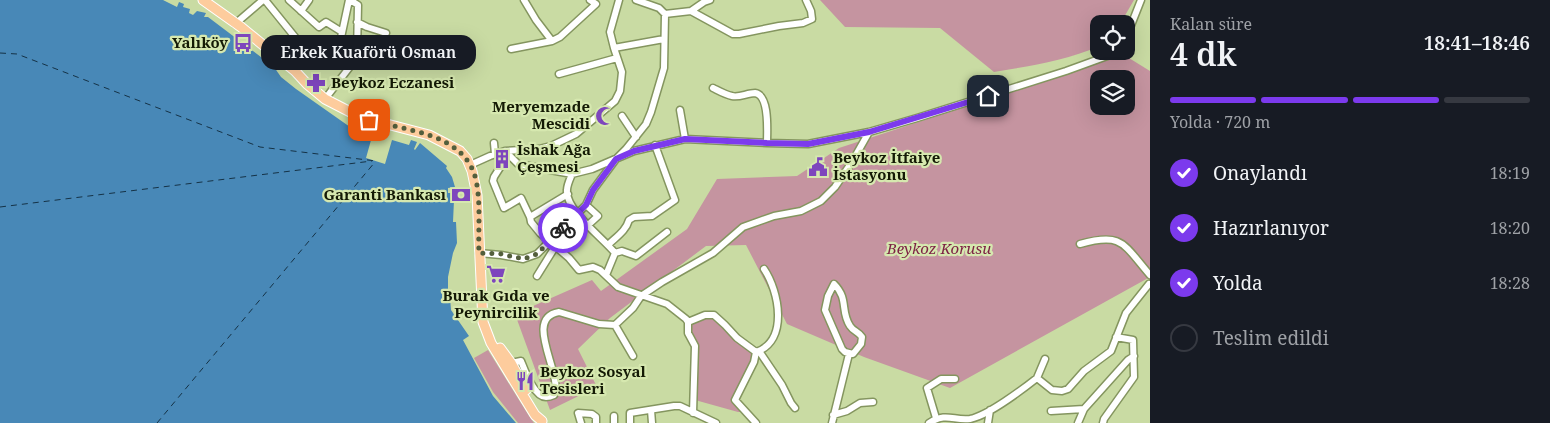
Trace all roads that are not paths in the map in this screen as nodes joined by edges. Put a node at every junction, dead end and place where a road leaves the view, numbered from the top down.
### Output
1 (203, 0) edge
2 (264, 0) edge
3 (289, 0) edge
4 (309, 0) edge
5 (350, 0) edge
6 (524, 0) edge
7 (620, 0) edge
8 (636, 0) edge
9 (663, 0) edge
10 (710, 0) edge
11 (806, 0) edge
12 (1140, 0) edge
13 (593, 2) edge
14 (659, 8) junction
15 (301, 11) junction
16 (691, 11) junction
17 (665, 14) junction
18 (1134, 15) edge
19 (357, 22) junction
20 (235, 24) junction
21 (342, 32) junction
22 (386, 33) dead end
23 (664, 39) junction
24 (552, 40) junction
25 (614, 48) junction
26 (511, 49) dead end
27 (617, 58) junction
28 (1096, 60) edge
29 (336, 61) dead end
30 (316, 63) dead end
31 (558, 74) dead end
32 (714, 88) dead end
33 (325, 99) junction
34 (680, 110) dead end
35 (622, 116) dead end
36 (869, 132) junction
37 (636, 137) junction
38 (685, 139) junction
39 (494, 143) dead end
40 (767, 143) junction
41 (655, 145) junction
42 (505, 151) junction
43 (495, 154) junction
44 (616, 159) junction
45 (470, 165) junction
46 (501, 166) dead end
47 (572, 174) junction
48 (568, 194) junction
49 (586, 205) junction
50 (578, 214) junction
51 (530, 217) junction
52 (588, 226) junction
53 (667, 232) dead end
54 (548, 242) junction
55 (608, 244) junction
56 (1080, 244) dead end
57 (555, 247) junction
58 (615, 252) junction
59 (479, 253) junction
60 (764, 269) dead end
61 (606, 275) junction
62 (1150, 275) edge
63 (537, 276) dead end
64 (1150, 285) edge
65 (641, 296) junction
66 (688, 322) junction
67 (615, 325) junction
68 (487, 332) junction
69 (1116, 337) junction
70 (758, 352) junction
71 (849, 354) junction
72 (633, 356) dead end
73 (1134, 356) junction
74 (1045, 359) dead end
75 (511, 363) junction
76 (1037, 378) junction
77 (955, 380) dead end
78 (873, 402) dead end
79 (795, 408) dead end
80 (1084, 409) junction
81 (651, 410) junction
82 (990, 410) junction
83 (1051, 410) dead end
84 (695, 415) junction
85 (833, 415) junction
86 (936, 418) junction
87 (543, 422) edge
88 (581, 423) edge
89 (596, 423) edge
90 (630, 423) edge
91 (652, 423) edge
92 (694, 423) edge
93 (716, 423) edge
94 (756, 423) edge
95 (832, 423) edge
96 (929, 423) edge
97 (988, 423) edge
98 (1078, 423) edge
99 (1103, 423) edge

1 - 20 main road
2 - 20 street
2 - 30 street
3 - 15 street
4 - 15 street
5 - 19 street
5 - 21 street
6 - 24 street
7 - 25 street
8 - 14 street
9 - 14 street
10 - 16 street
11 - 16 street
12 - 18 street
13 - 24 street
14 - 17 street
15 - 21 street
16 - 17 street
17 - 23 street
19 - 22 street
19 - 33 street
20 - 33 main road
21 - 29 street
23 - 25 street
23 - 37 street
24 - 26 street
25 - 27 street
27 - 31 street
27 - 42 street
28 - 36 street
32 - 40 street
33 - 45 main road
34 - 38 street
35 - 37 street
36 - 40 street
36 - 65 street
37 - 44 street
38 - 40 street
38 - 41 street
39 - 43 street
41 - 44 street
41 - 55 street
42 - 43 street
42 - 47 street
43 - 45 street
44 - 47 street
44 - 49 street
45 - 59 main road
46 - 51 street
47 - 48 street
48 - 50 street
48 - 51 street
49 - 50 street
49 - 52 street
50 - 52 street
50 - 54 street
51 - 54 street
52 - 55 street
53 - 58 street
54 - 57 street
54 - 59 street
55 - 58 street
56 - 62 street
57 - 61 street
57 - 63 street
58 - 61 street
59 - 68 main road
60 - 70 street
61 - 65 street
64 - 69 street
65 - 66 street
65 - 67 street
66 - 70 street
66 - 84 street
67 - 72 street
67 - 75 street
68 - 75 main road
68 - 87 main road
69 - 73 street
69 - 76 street
70 - 79 street
70 - 94 street
71 - 71 street
71 - 85 street
73 - 80 street
73 - 99 street
74 - 76 street
75 - 87 main road
76 - 82 street
77 - 86 street
78 - 85 street
80 - 83 street
80 - 98 street
81 - 84 street
81 - 90 street
81 - 91 street
82 - 86 street
82 - 97 street
84 - 92 street
84 - 93 street
85 - 95 street
86 - 96 street
88 - 89 street

